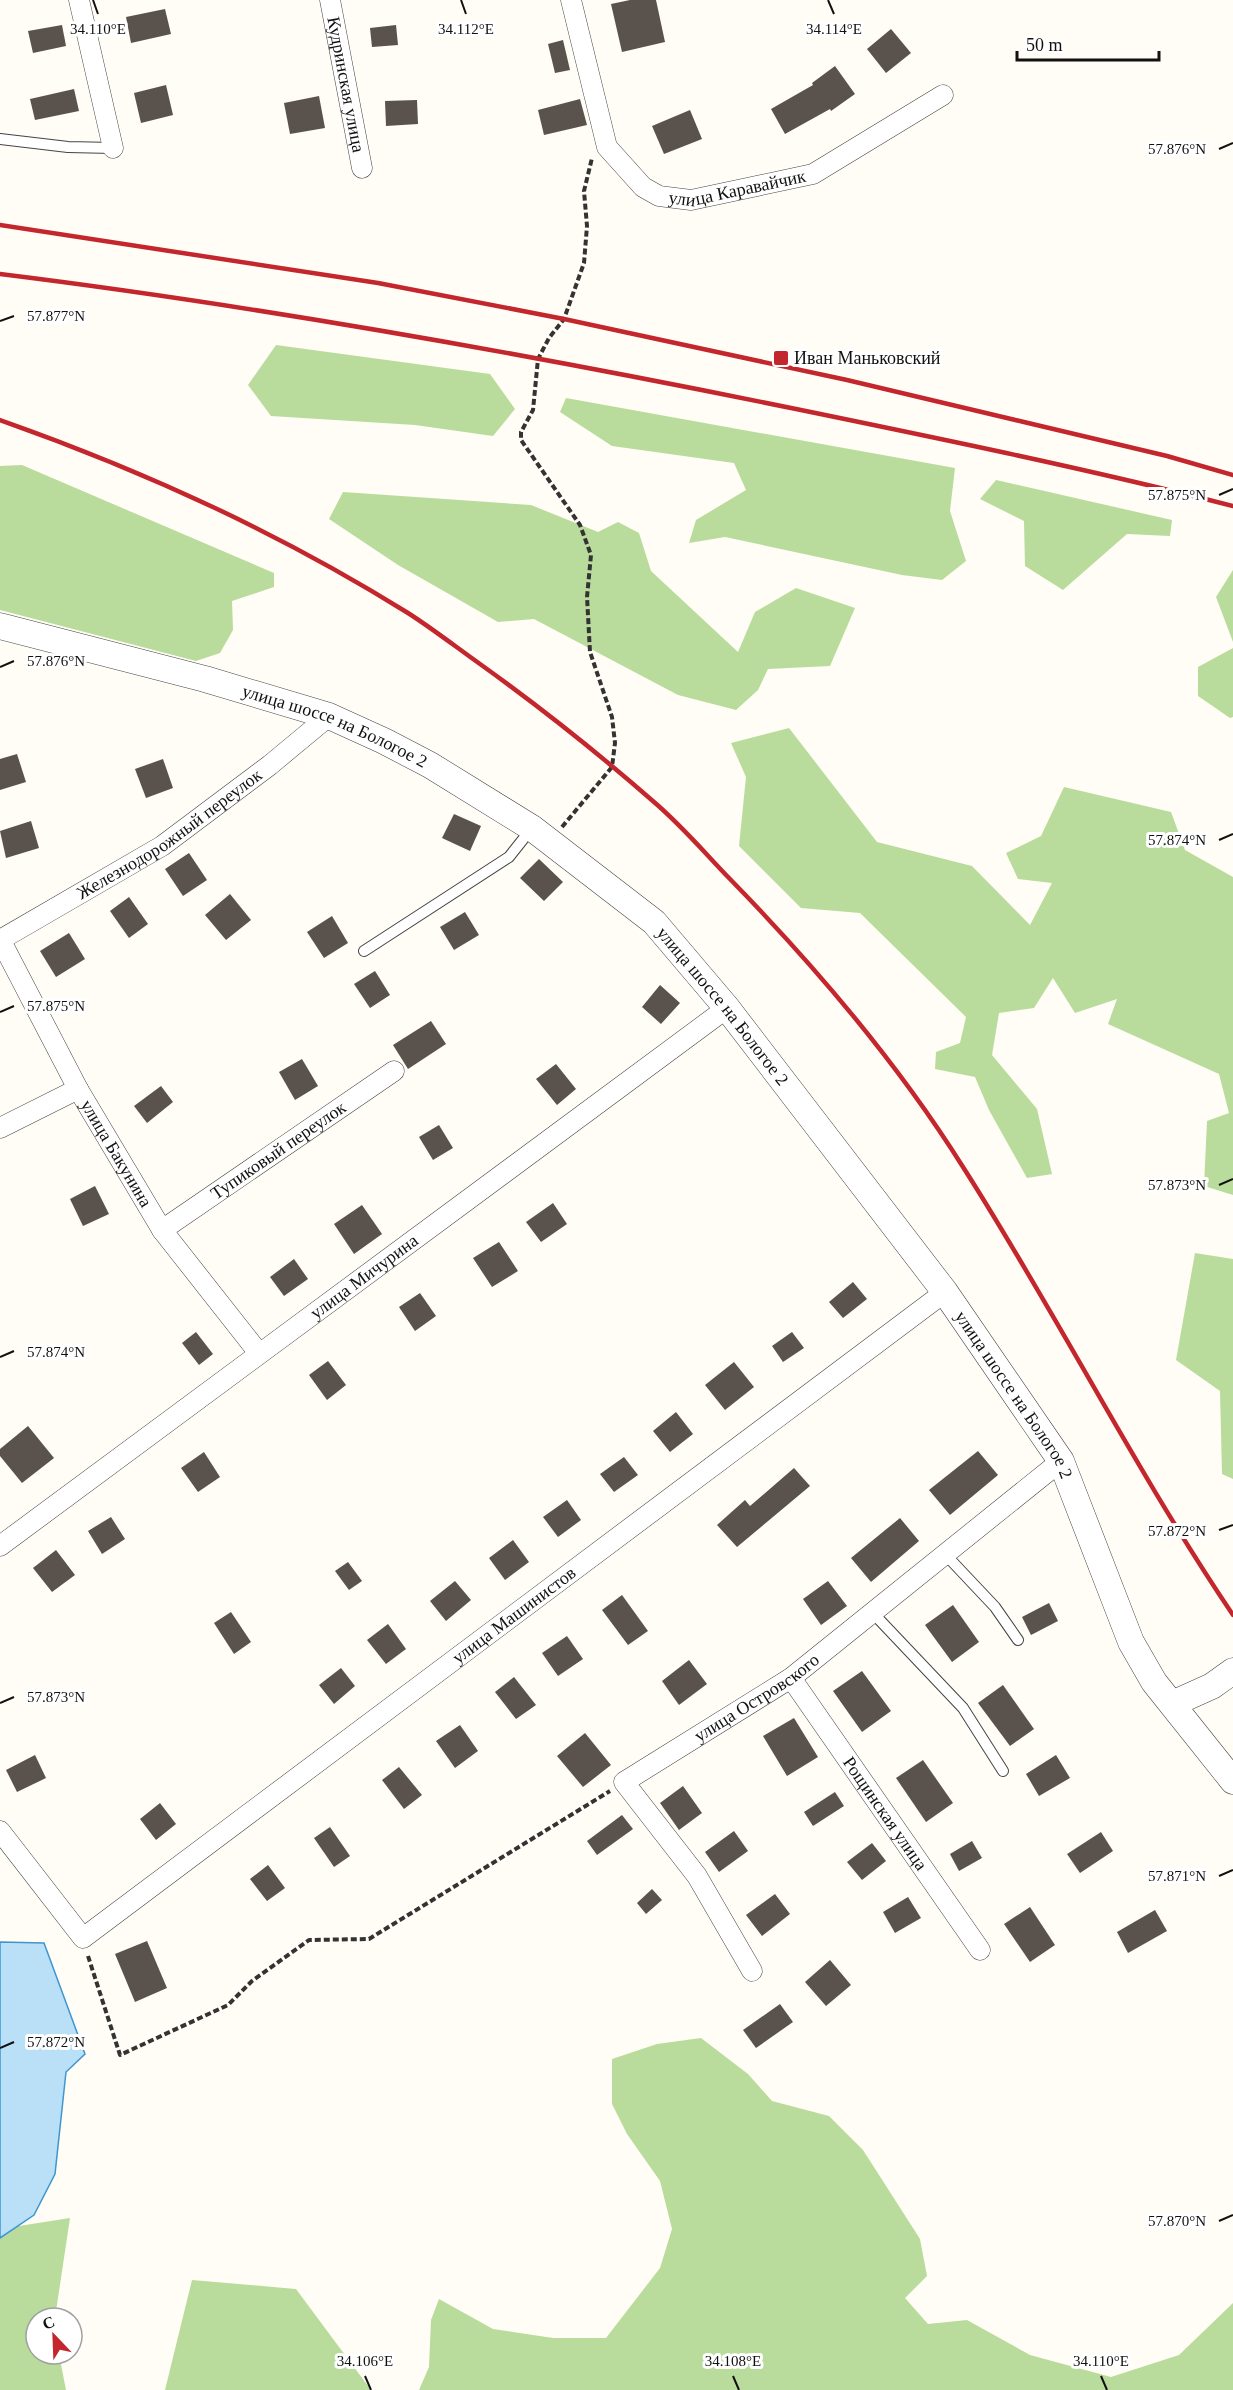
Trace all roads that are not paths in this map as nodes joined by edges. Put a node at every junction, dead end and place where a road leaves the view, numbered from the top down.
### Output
1 (79, 0) edge
2 (330, 0) edge
3 (572, 0) edge
4 (943, 95) dead end
5 (0, 139) edge
6 (113, 148) joint
7 (362, 168) dead end
8 (0, 626) edge
9 (329, 716) junction
10 (541, 834) junction
11 (0, 940) edge
12 (364, 951) dead end
13 (727, 1008) junction
14 (394, 1071) dead end
15 (78, 1089) junction
16 (0, 1128) edge
17 (162, 1230) junction
18 (945, 1292) junction
19 (258, 1352) junction
20 (1061, 1461) junction
21 (0, 1546) edge
22 (945, 1554) junction
23 (873, 1612) junction
24 (1018, 1640) dead end
25 (1233, 1671) edge
26 (791, 1678) junction
27 (1172, 1704) junction
28 (1003, 1771) dead end
29 (1233, 1781) edge
30 (0, 1831) edge
31 (980, 1950) dead end
32 (752, 1971) dead end

1 - 6 street
2 - 7 street, Кудринская улица
3 - 4 street, улица Каравайчик
5 - 6 lane
8 - 9 street, улица шоссе на Бологое 2
9 - 10 street, улица шоссе на Бологое 2
9 - 11 street, Железнодорожный переулок
10 - 12 lane
10 - 13 street, улица шоссе на Бологое 2
11 - 15 street, улица Бакунина
13 - 18 street, улица шоссе на Бологое 2
13 - 19 street, улица Мичурина
14 - 17 street, Тупиковый переулок
15 - 16 street
15 - 17 street, улица Бакунина
17 - 19 street, улица Бакунина
18 - 20 street, улица шоссе на Бологое 2
18 - 30 street, улица Машинистов
19 - 21 street, улица Мичурина
20 - 22 street, улица Островского
20 - 27 street, улица шоссе на Бологое 2
22 - 23 street, улица Островского
22 - 24 lane
23 - 26 street, улица Островского
23 - 28 lane
25 - 27 street
26 - 31 street, Рощинская улица
26 - 32 street, улица Островского
27 - 29 street, улица шоссе на Бологое 2

